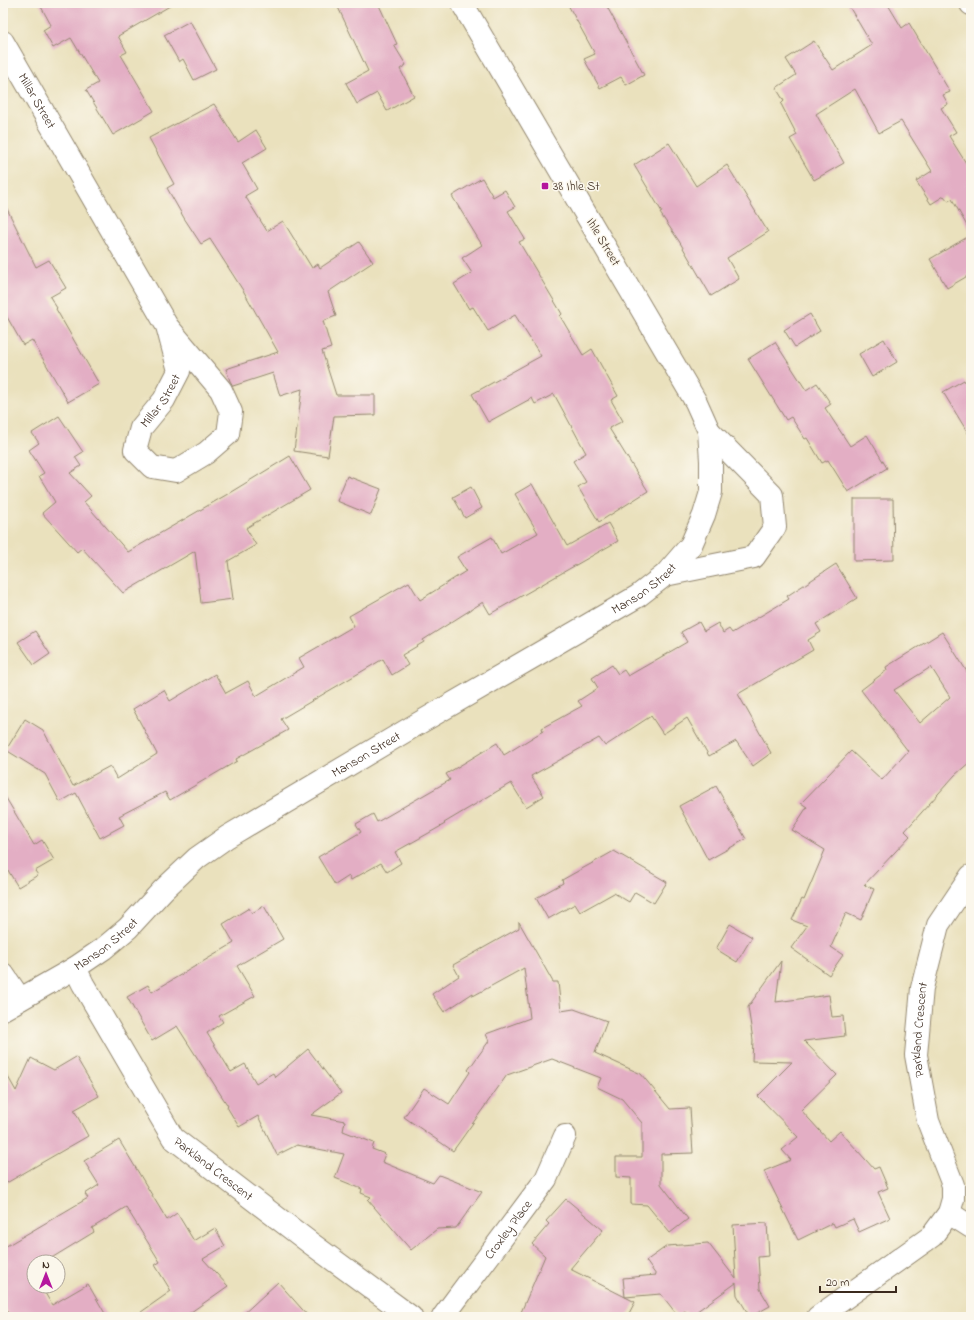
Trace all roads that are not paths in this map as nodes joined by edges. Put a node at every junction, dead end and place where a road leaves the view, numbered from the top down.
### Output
1 (462, 3) edge
2 (3, 42) edge
3 (167, 326) junction
4 (709, 432) junction
5 (712, 492) joint
6 (665, 576) junction
7 (971, 876) edge
8 (75, 968) junction
9 (3, 974) edge
10 (11, 1004) edge
11 (565, 1136) dead end
12 (949, 1213) junction
13 (971, 1227) edge
14 (411, 1317) edge
15 (443, 1317) edge
16 (818, 1317) edge

1 - 4 street, Ihle Street
2 - 3 street, Millar Street
3 - 3 street, Millar Street
4 - 5 street, Ihle Street
4 - 6 street
5 - 6 street, Manson Street
6 - 8 street, Manson Street
7 - 12 street, Parkland Crescent
8 - 10 street, Manson Street
8 - 14 street, Parkland Crescent
9 - 10 street
11 - 15 street, Croxley Place
12 - 13 street
12 - 16 street, Parkland Crescent

